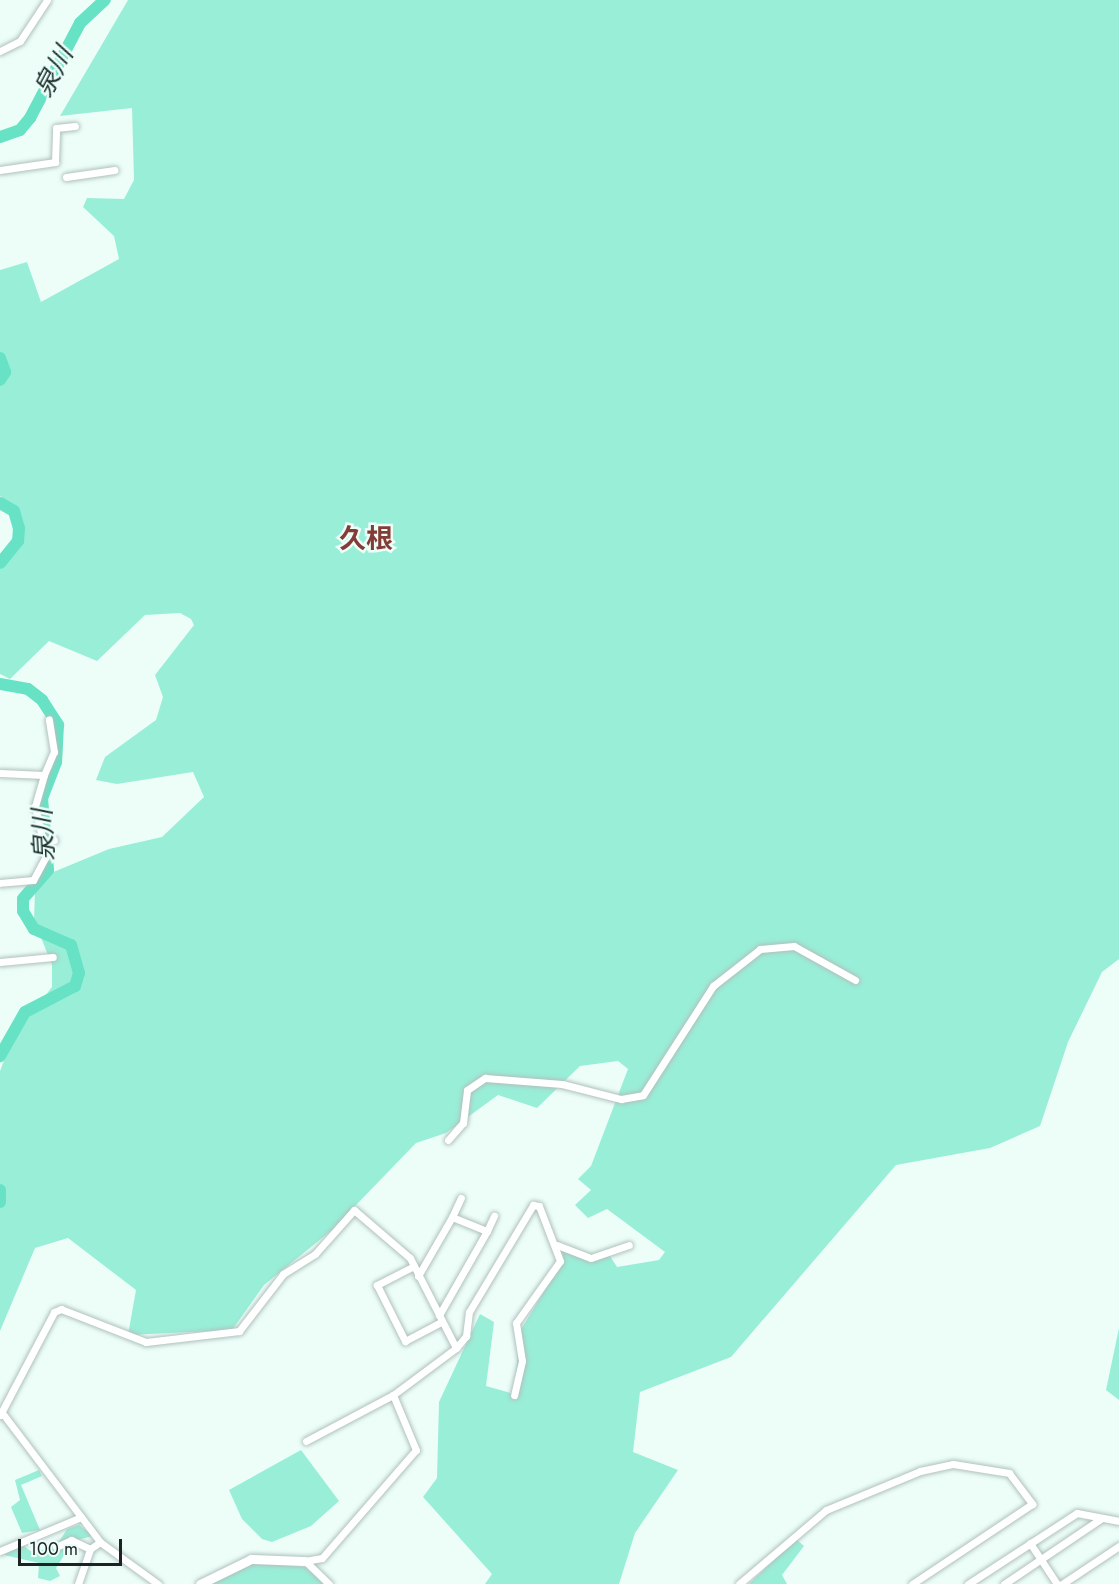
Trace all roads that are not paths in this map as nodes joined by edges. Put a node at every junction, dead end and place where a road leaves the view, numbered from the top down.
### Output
1 (47, 0) edge
2 (0, 51) edge
3 (75, 126) dead end
4 (0, 170) edge
5 (114, 170) dead end
6 (66, 177) dead end
7 (49, 719) dead end
8 (0, 773) edge
9 (44, 775) junction
10 (54, 840) dead end
11 (45, 841) junction
12 (0, 883) edge
13 (53, 957) dead end
14 (0, 962) edge
15 (855, 980) dead end
16 (448, 1140) dead end
17 (461, 1198) dead end
18 (494, 1216) dead end
19 (452, 1217) junction
20 (487, 1231) junction
21 (557, 1245) junction
22 (629, 1245) dead end
23 (414, 1266) junction
24 (418, 1276) junction
25 (440, 1318) junction
26 (456, 1348) junction
27 (393, 1395) junction
28 (514, 1395) dead end
29 (2, 1414) edge
30 (306, 1441) dead end
31 (81, 1517) junction
32 (1102, 1518) junction
33 (1119, 1521) edge
34 (99, 1542) junction
35 (1030, 1543) junction
36 (1119, 1546) edge
37 (56, 1547) dead end
38 (90, 1549) junction
39 (0, 1551) edge
40 (1041, 1559) junction
41 (305, 1562) junction
42 (78, 1584) edge
43 (158, 1584) edge
44 (200, 1584) edge
45 (328, 1584) edge
46 (739, 1584) edge
47 (912, 1584) edge
48 (968, 1584) edge
49 (1004, 1584) edge
50 (1057, 1584) edge
51 (1062, 1584) edge

1 - 2 street
3 - 4 street
5 - 6 street
7 - 9 street
8 - 9 street
9 - 11 street
10 - 11 street
11 - 12 street
13 - 14 street
15 - 16 street
17 - 19 street
18 - 20 street
19 - 20 street
19 - 24 street
20 - 25 street
21 - 22 street
21 - 26 street
21 - 28 street
23 - 24 street
23 - 25 street
23 - 29 street
24 - 25 street
25 - 26 street
26 - 27 street
27 - 30 street
27 - 41 street
29 - 31 street
31 - 34 street
31 - 39 street
32 - 33 street
32 - 35 street
32 - 40 street
34 - 38 street
34 - 43 street
35 - 40 street
35 - 48 street
36 - 51 street
37 - 38 street
38 - 42 street
40 - 49 street
40 - 50 street
41 - 44 street
41 - 45 street
46 - 47 street

